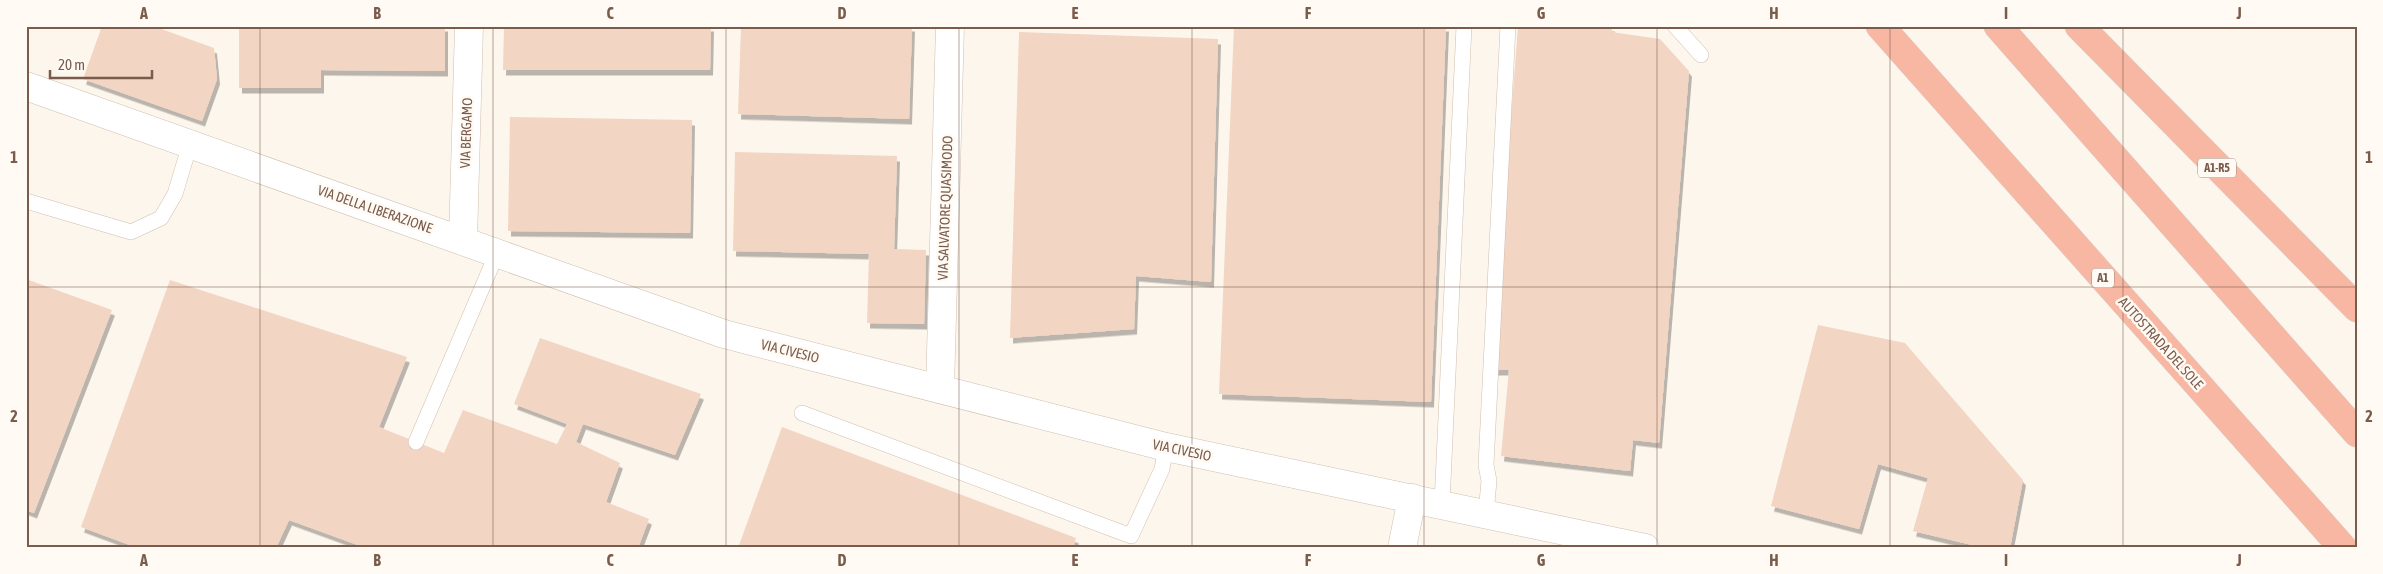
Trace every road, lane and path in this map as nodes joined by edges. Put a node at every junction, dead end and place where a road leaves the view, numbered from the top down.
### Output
1 (469, 26) edge
2 (950, 26) edge
3 (1464, 26) edge
4 (1508, 26) edge
5 (1675, 26) edge
6 (1880, 26) edge
7 (1998, 26) edge
8 (2079, 26) edge
9 (1701, 55) dead end
10 (26, 86) edge
11 (190, 144) junction
12 (26, 201) edge
13 (463, 240) junction
14 (497, 253) junction
15 (2357, 308) edge
16 (724, 334) joint
17 (940, 389) junction
18 (802, 413) dead end
19 (2357, 433) edge
20 (416, 442) dead end
21 (1166, 447) junction
22 (1412, 498) junction
23 (1442, 504) junction
24 (1486, 513) junction
25 (1129, 542) edge
26 (2336, 542) edge
27 (1632, 546) edge
28 (1402, 548) edge

1 - 13 street, VIA BERGAMO
2 - 17 street, VIA SALVATORE QUASIMODO
3 - 23 lane
4 - 24 lane
5 - 9 lane
6 - 26 highway, AUTOSTRADA DEL SOLE / A1
7 - 19 highway
8 - 15 highway, A1-R5
10 - 11 street, VIA DELLA LIBERAZIONE
11 - 12 lane
11 - 13 street, VIA DELLA LIBERAZIONE
13 - 14 street, VIA DELLA LIBERAZIONE
14 - 16 street, VIA DELLA LIBERAZIONE
14 - 20 lane
16 - 17 street, VIA CIVESIO
17 - 21 street, VIA CIVESIO
18 - 25 lane
21 - 22 street, VIA CIVESIO
21 - 25 lane
22 - 23 street, VIA CIVESIO
22 - 28 street
23 - 24 street, VIA CIVESIO
24 - 27 street, VIA CIVESIO

